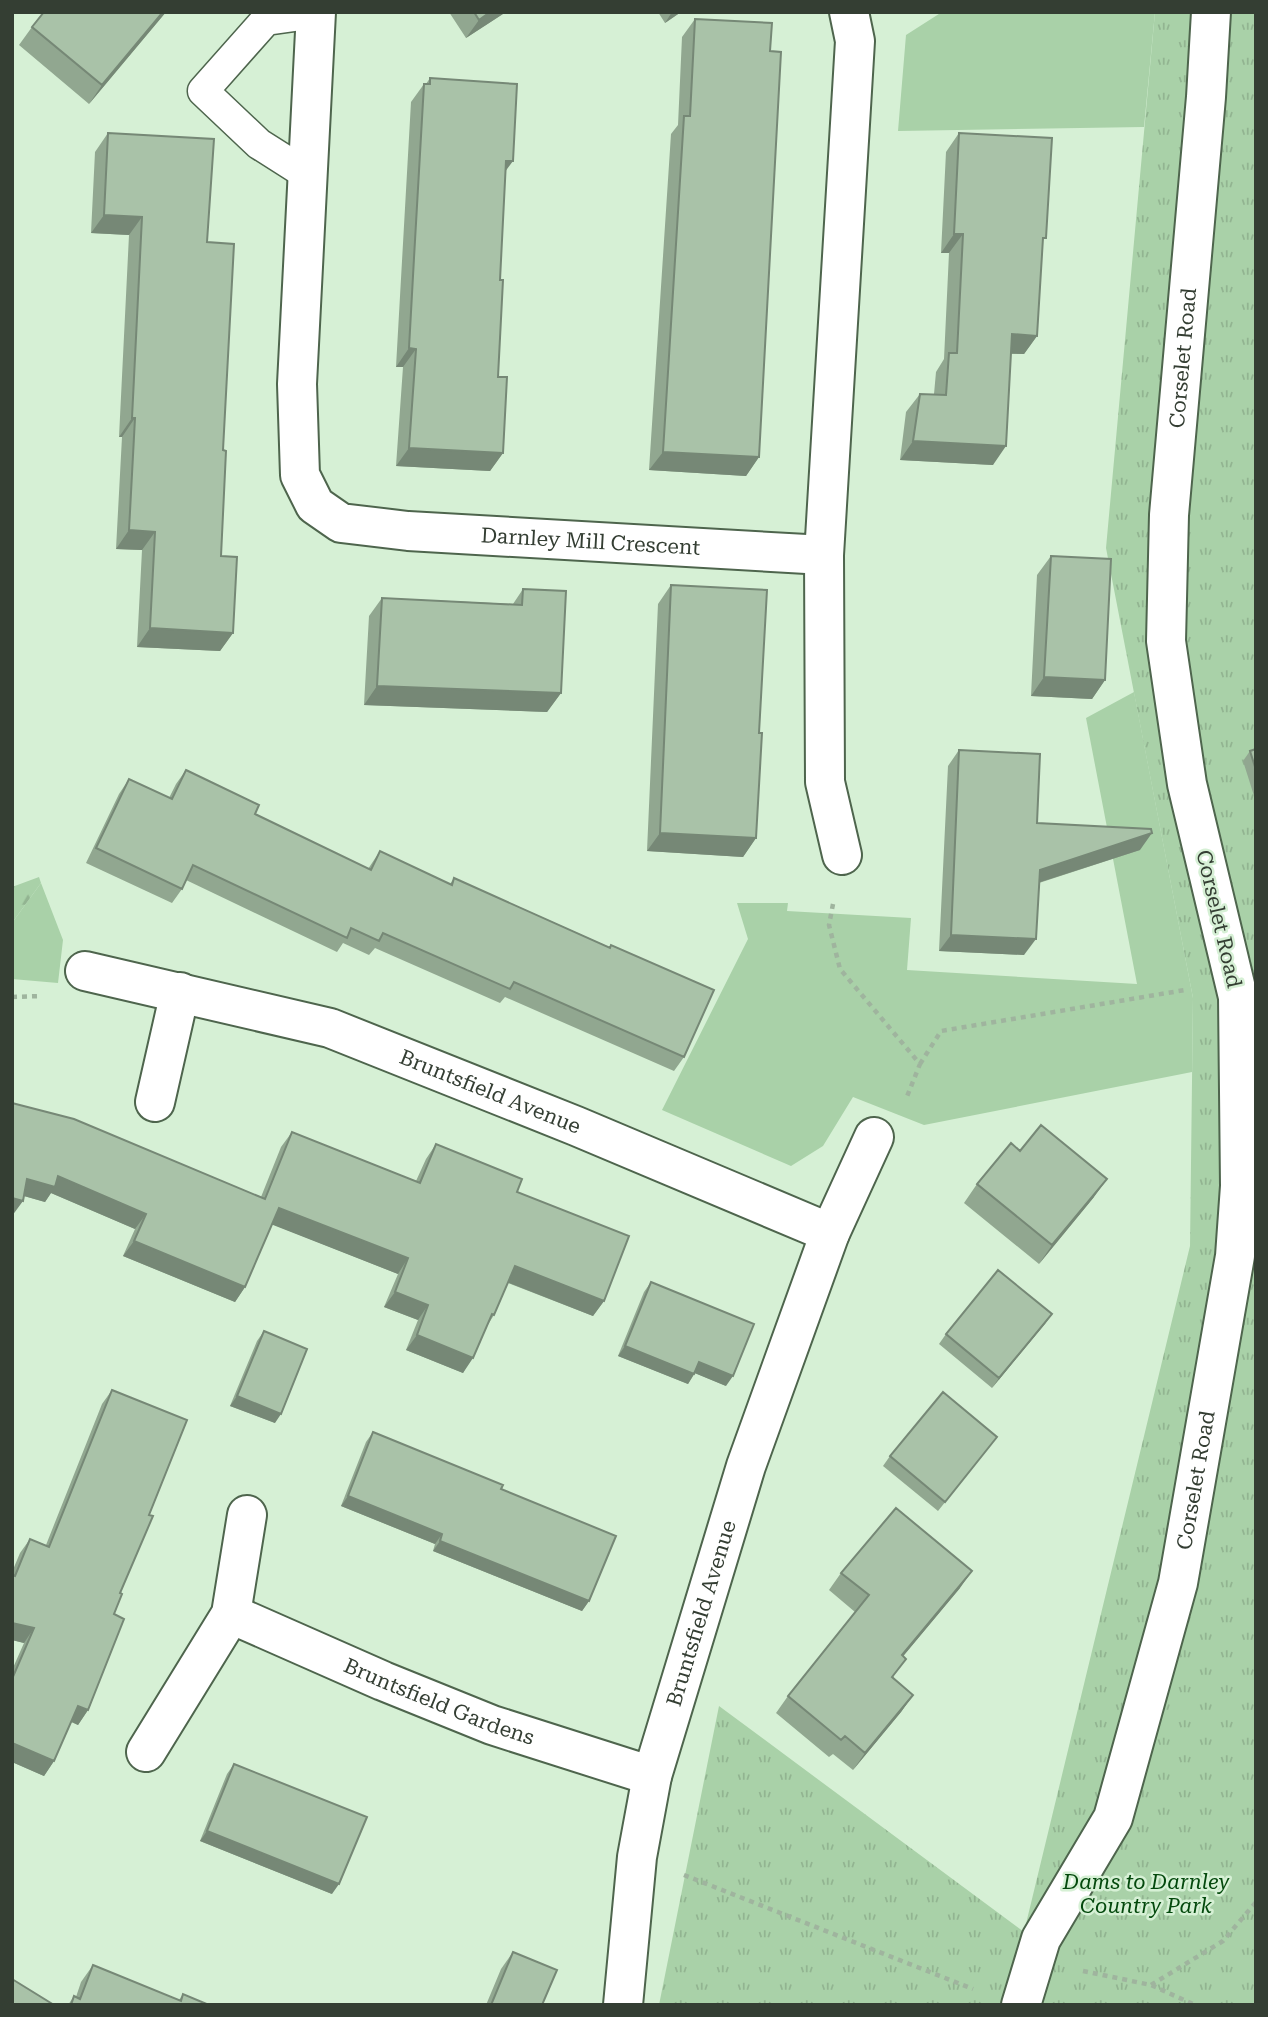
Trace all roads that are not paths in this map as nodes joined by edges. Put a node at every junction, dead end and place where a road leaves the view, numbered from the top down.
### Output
1 (316, 12) edge
2 (849, 12) edge
3 (1211, 12) edge
4 (308, 175) junction
5 (824, 555) junction
6 (842, 855) road end
7 (85, 971) dead end
8 (180, 992) junction
9 (155, 1102) dead end
10 (874, 1137) road end
11 (830, 1233) junction
12 (247, 1515) dead end
13 (231, 1614) junction
14 (146, 1752) dead end
15 (652, 1776) junction
16 (623, 2005) edge
17 (1021, 2005) edge

1 - 4 street, Darnley Mill Crescent
1 - 4 lane
2 - 5 street
3 - 17 street, Corselet Road
4 - 5 street, Darnley Mill Crescent
5 - 6 street
7 - 8 street, Bruntsfield Avenue
8 - 9 street
8 - 11 street, Bruntsfield Avenue
10 - 11 street, Bruntsfield Avenue
11 - 15 street, Bruntsfield Avenue
12 - 13 street
13 - 14 street
13 - 15 street, Bruntsfield Gardens
15 - 16 street, Bruntsfield Avenue

